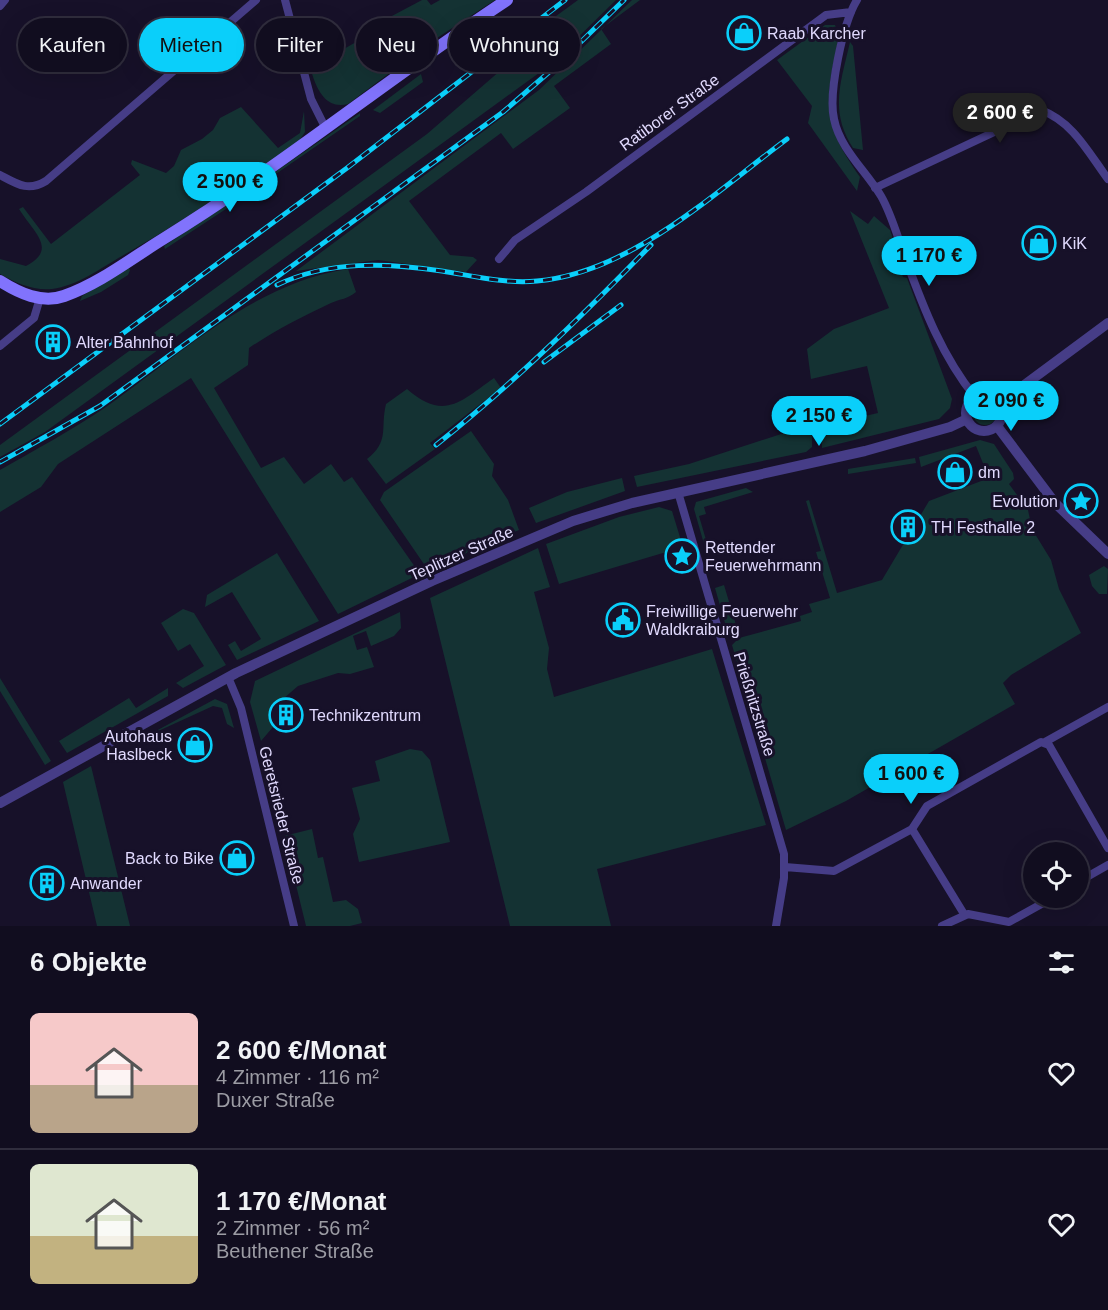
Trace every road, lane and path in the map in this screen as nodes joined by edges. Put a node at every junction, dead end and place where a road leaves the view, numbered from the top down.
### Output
1 (5, 0) edge
2 (256, 0) edge
3 (285, 0) edge
4 (507, 0) edge
5 (857, 0) edge
6 (0, 6) edge
7 (851, 12) junction
8 (326, 129) junction
9 (0, 175) edge
10 (1108, 179) edge
11 (875, 188) junction
12 (499, 259) dead end
13 (0, 281) edge
14 (40, 298) junction
15 (1108, 323) edge
16 (0, 346) edge
17 (975, 397) junction
18 (1000, 403) junction
19 (967, 419) junction
20 (997, 426) junction
21 (678, 492) junction
22 (1108, 554) edge
23 (228, 677) junction
24 (1108, 707) edge
25 (1043, 742) junction
26 (0, 803) edge
27 (912, 829) junction
28 (1108, 848) edge
29 (1108, 865) edge
30 (785, 867) junction
31 (1089, 876) edge
32 (1038, 908) edge
33 (964, 914) junction
34 (1015, 923) edge
35 (294, 926) edge
36 (776, 926) edge
37 (942, 926) edge

1 - 6 street
2 - 9 street
3 - 8 street
4 - 8 main road
5 - 7 street
7 - 11 street
7 - 12 street, Ratiborer Straße
8 - 14 main road
10 - 11 street
11 - 17 street
13 - 14 main road
14 - 16 street
15 - 18 street
17 - 18 street
17 - 19 street
18 - 20 street
19 - 20 street
19 - 21 street, Teplitzer Straße
20 - 22 street
21 - 23 street, Teplitzer Straße
21 - 30 street, Prießnitzstraße
23 - 26 street, Teplitzer Straße
23 - 35 street, Geretsrieder Straße
24 - 25 street
25 - 27 street
25 - 28 street
27 - 30 street
27 - 33 street
29 - 31 street
30 - 36 street, Prießnitzstraße
32 - 34 street
33 - 34 street
33 - 37 street

